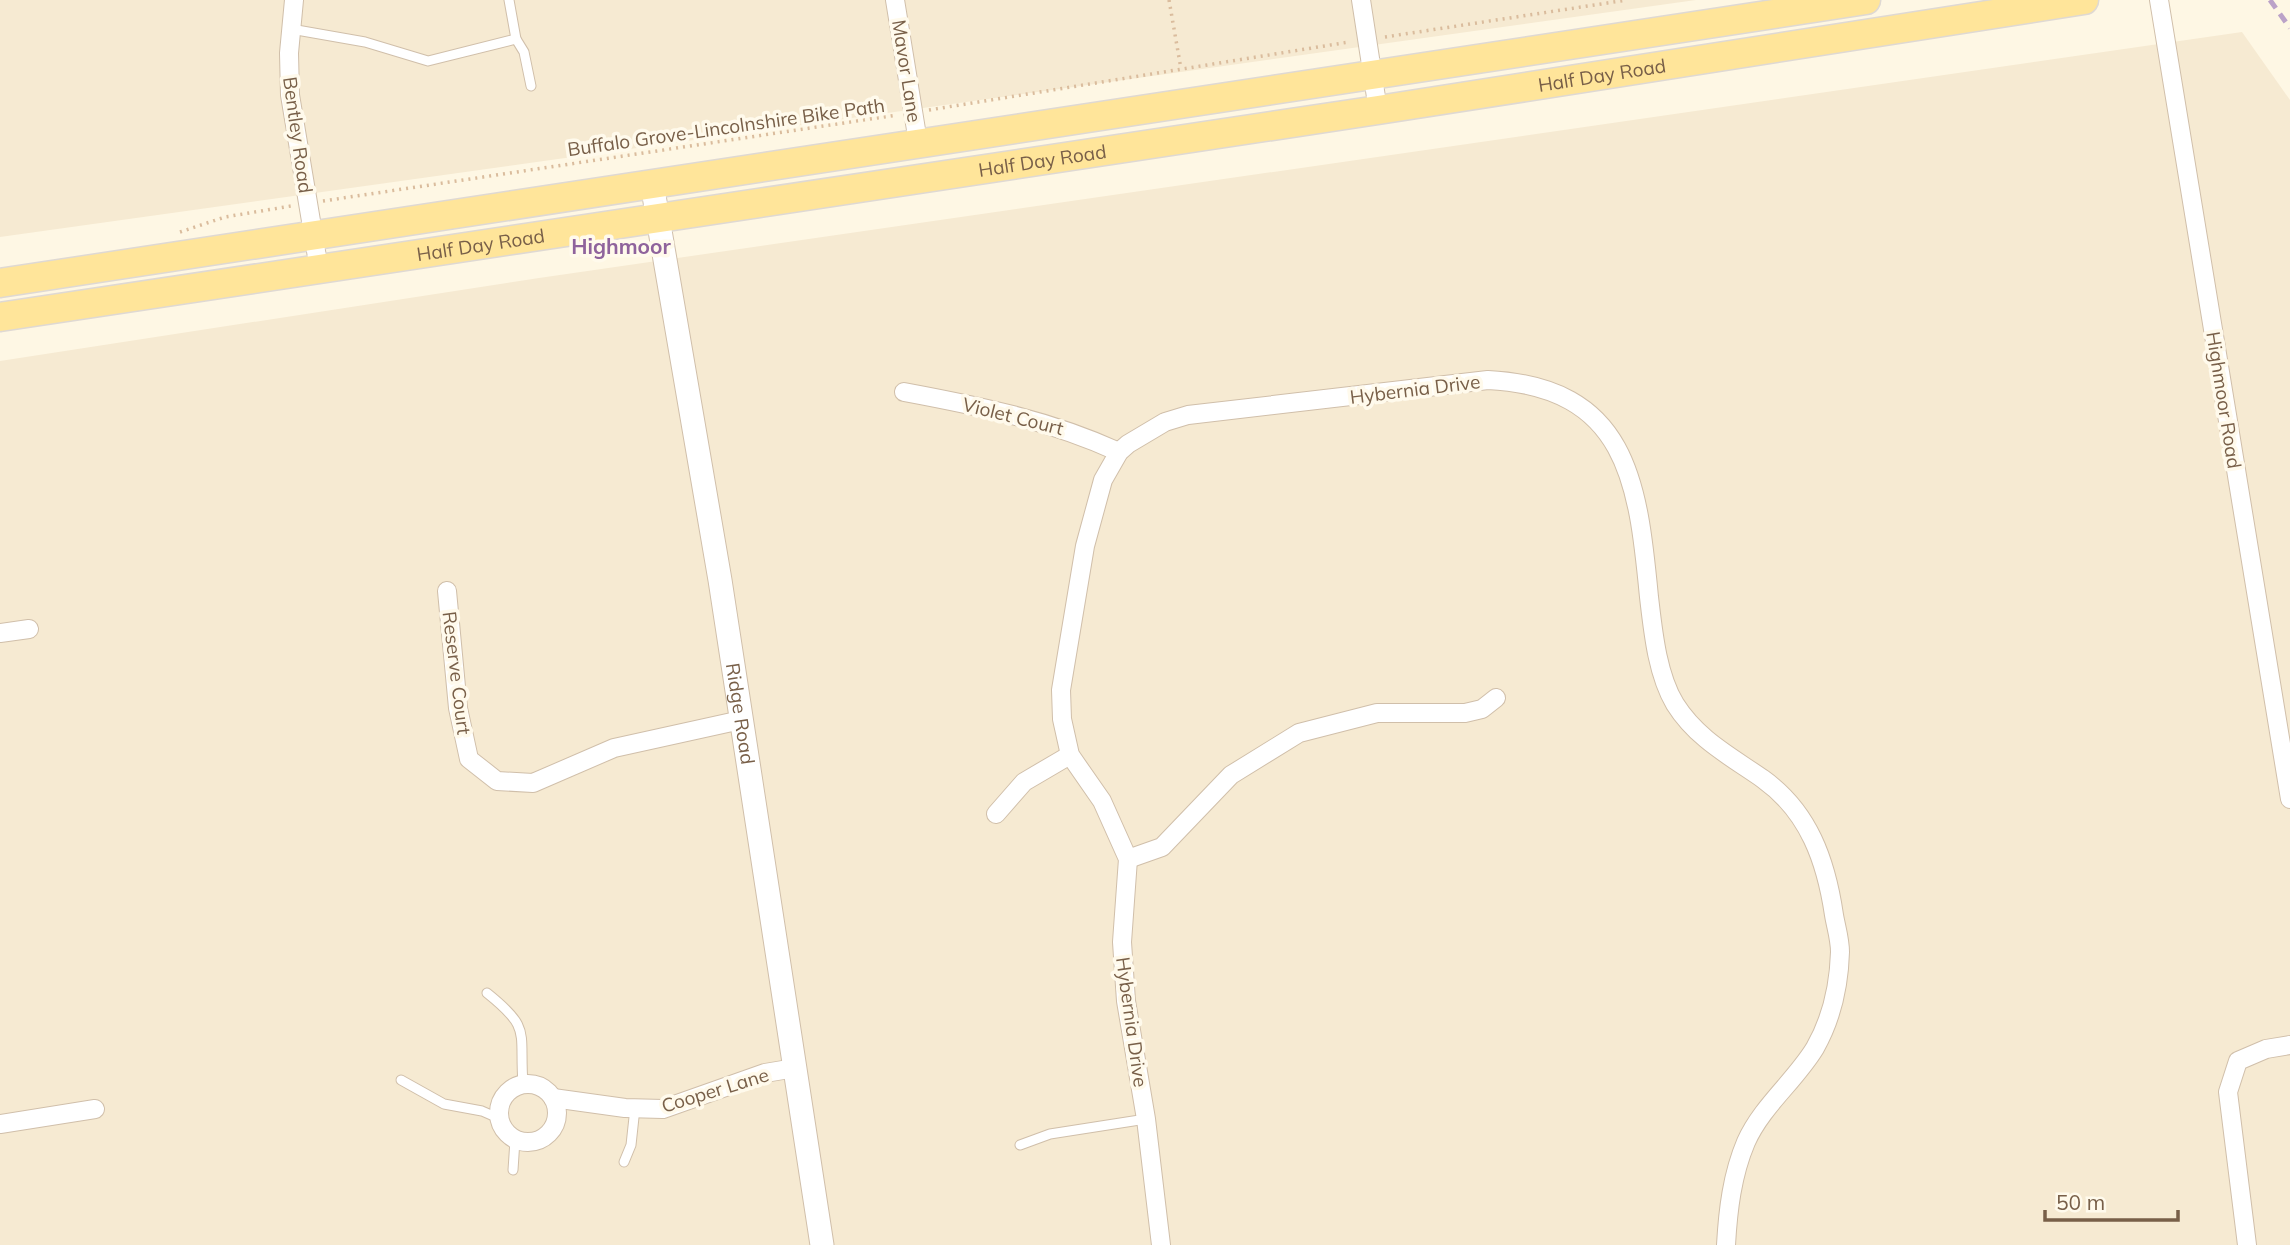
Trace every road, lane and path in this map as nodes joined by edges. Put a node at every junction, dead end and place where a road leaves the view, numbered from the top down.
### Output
1 (294, 0) edge
2 (509, 0) edge
3 (895, 0) edge
4 (1169, 0) edge
5 (1361, 0) edge
6 (1627, 0) edge
7 (1866, 0) edge
8 (2084, 0) edge
9 (2159, 0) edge
10 (291, 29) junction
11 (516, 39) junction
12 (1367, 39) junction
13 (1181, 69) junction
14 (1372, 75) junction
15 (531, 86) dead end
16 (1378, 110) junction
17 (913, 113) junction
18 (918, 142) junction
19 (652, 184) junction
20 (308, 204) junction
21 (658, 216) junction
22 (175, 234) dead end
23 (313, 237) junction
24 (319, 269) junction
25 (0, 283) edge
26 (0, 317) edge
27 (904, 392) dead end
28 (1119, 452) junction
29 (447, 591) dead end
30 (29, 629) dead end
31 (0, 633) edge
32 (1496, 698) dead end
33 (2282, 708) edge
34 (741, 720) junction
35 (1070, 755) junction
36 (2290, 799) edge
37 (996, 814) dead end
38 (1128, 859) junction
39 (486, 993) dead end
40 (2290, 1045) edge
41 (795, 1068) junction
42 (401, 1080) dead end
43 (523, 1084) junction
44 (553, 1098) junction
45 (635, 1108) junction
46 (95, 1109) dead end
47 (498, 1118) junction
48 (1146, 1119) junction
49 (0, 1124) edge
50 (515, 1140) junction
51 (1020, 1145) dead end
52 (624, 1162) dead end
53 (513, 1170) dead end
54 (822, 1245) edge
55 (1161, 1245) edge
56 (1726, 1245) edge
57 (2247, 1245) edge

1 - 10 street, Bentley Road
2 - 11 lane
3 - 17 street, Mavor Lane
4 - 13 path
5 - 12 street
6 - 12 path, Buffalo Grove-Lincolnshire Bike Path
7 - 14 main road, Half Day Road
8 - 16 main road, Half Day Road
9 - 33 street, Highmoor Road
10 - 11 lane
10 - 20 street, Bentley Road
11 - 15 lane
12 - 13 path, Buffalo Grove-Lincolnshire Bike Path
12 - 14 street
13 - 17 path, Buffalo Grove-Lincolnshire Bike Path
14 - 16 street
14 - 18 main road, Half Day Road
16 - 21 main road, Half Day Road
17 - 18 street, Mavor Lane
17 - 20 path, Buffalo Grove-Lincolnshire Bike Path
18 - 19 main road, Half Day Road
19 - 21 street, Ridge Road
19 - 23 main road, Half Day Road
20 - 22 path, Buffalo Grove-Lincolnshire Bike Path
20 - 23 street, Bentley Road
21 - 24 main road, Half Day Road
21 - 34 street, Ridge Road
23 - 24 street, Bentley Road
23 - 25 main road, Half Day Road
24 - 26 main road, Half Day Road
27 - 28 street, Violet Court
28 - 35 street, Hybernia Drive
28 - 56 street, Hybernia Drive
29 - 34 street, Reserve Court
30 - 31 street
32 - 38 street
33 - 36 street, Highmoor Road
34 - 41 street, Ridge Road
35 - 37 street
35 - 38 street, Hybernia Drive
38 - 48 street, Hybernia Drive
39 - 43 lane
40 - 57 street
41 - 45 street, Cooper Lane
41 - 54 street, Ridge Road
42 - 47 lane
43 - 44 street, Cooper Lane
43 - 47 street
44 - 45 street, Cooper Lane
44 - 50 street
45 - 52 lane
46 - 49 street
47 - 50 street
48 - 51 lane
48 - 55 street, Hybernia Drive
50 - 53 lane

